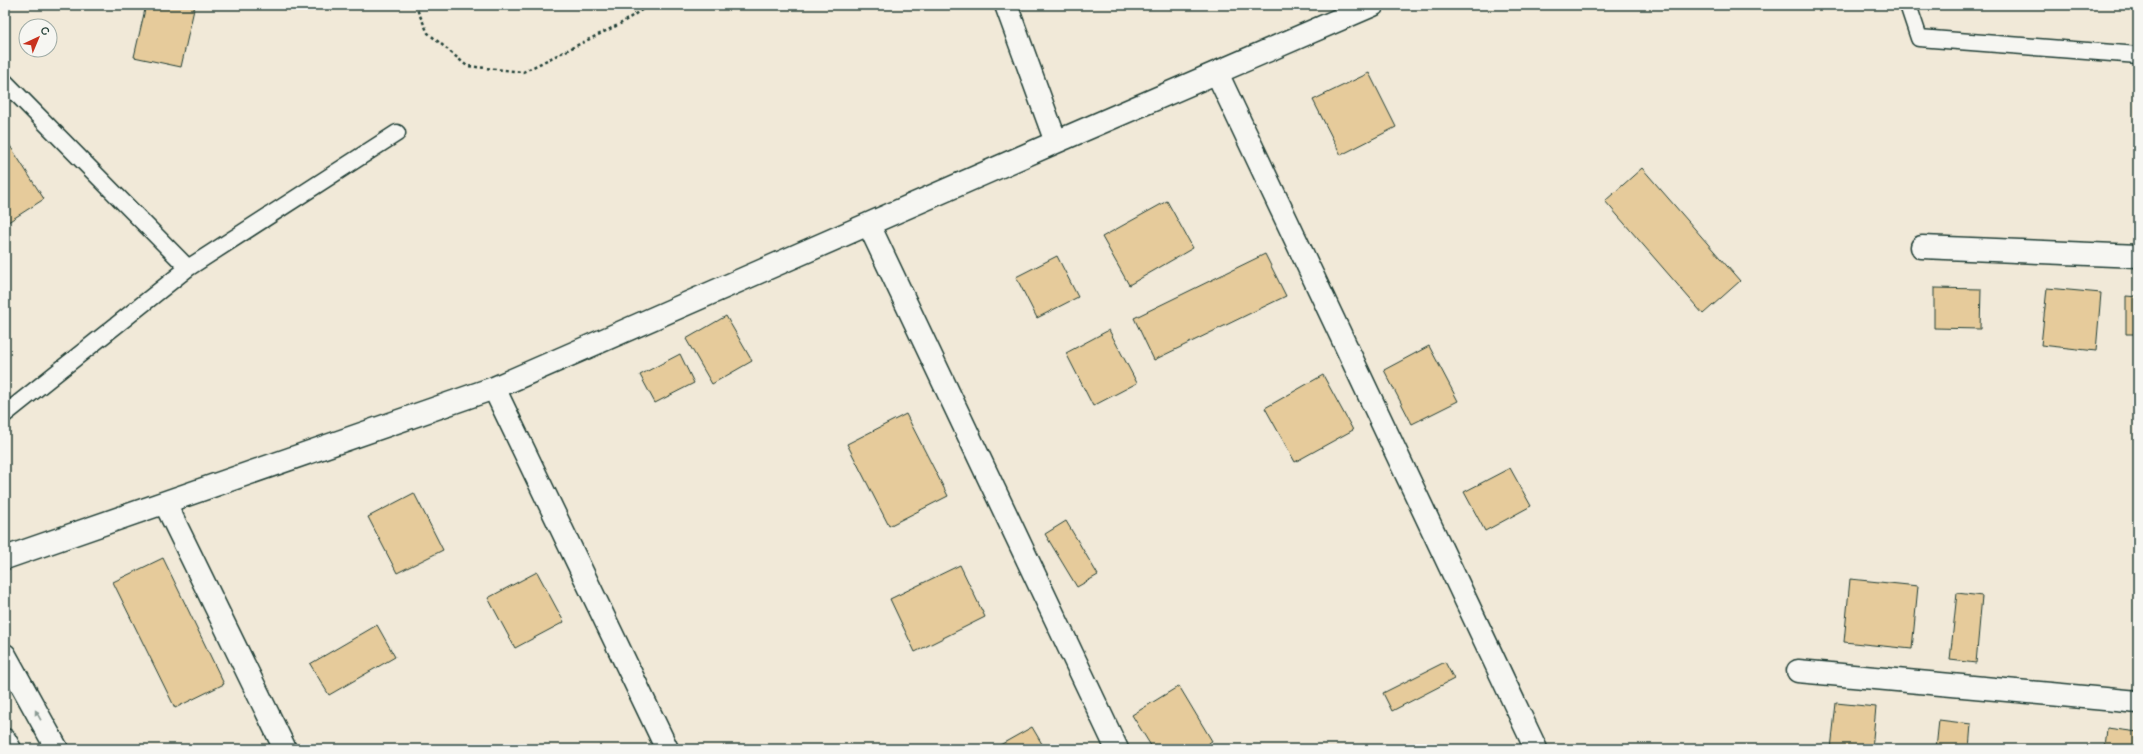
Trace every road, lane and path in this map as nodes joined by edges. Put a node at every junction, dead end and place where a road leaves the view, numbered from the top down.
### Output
1 (415, 5) edge
2 (649, 5) edge
3 (1006, 5) edge
4 (1373, 5) edge
5 (1908, 5) edge
6 (2138, 55) edge
7 (1217, 73) junction
8 (5, 82) edge
9 (396, 133) dead end
10 (1056, 142) junction
11 (869, 225) junction
12 (1922, 247) dead end
13 (2138, 256) edge
14 (188, 268) junction
15 (494, 388) junction
16 (5, 414) edge
17 (165, 503) junction
18 (5, 558) edge
19 (5, 656) edge
20 (1798, 671) dead end
21 (2138, 702) edge
22 (5, 740) edge
23 (10, 749) edge
24 (57, 749) edge
25 (286, 749) edge
26 (667, 749) edge
27 (1117, 749) edge
28 (1536, 749) edge

1 - 2 path
3 - 10 street
4 - 7 street
5 - 6 lane
7 - 10 street
7 - 28 street
8 - 14 lane
9 - 14 lane
10 - 11 street
11 - 15 street
11 - 27 street
12 - 13 street
14 - 16 lane
15 - 17 street
15 - 26 street
17 - 18 street
17 - 25 street
24 -> 19 street
20 - 21 street
22 - 23 street

